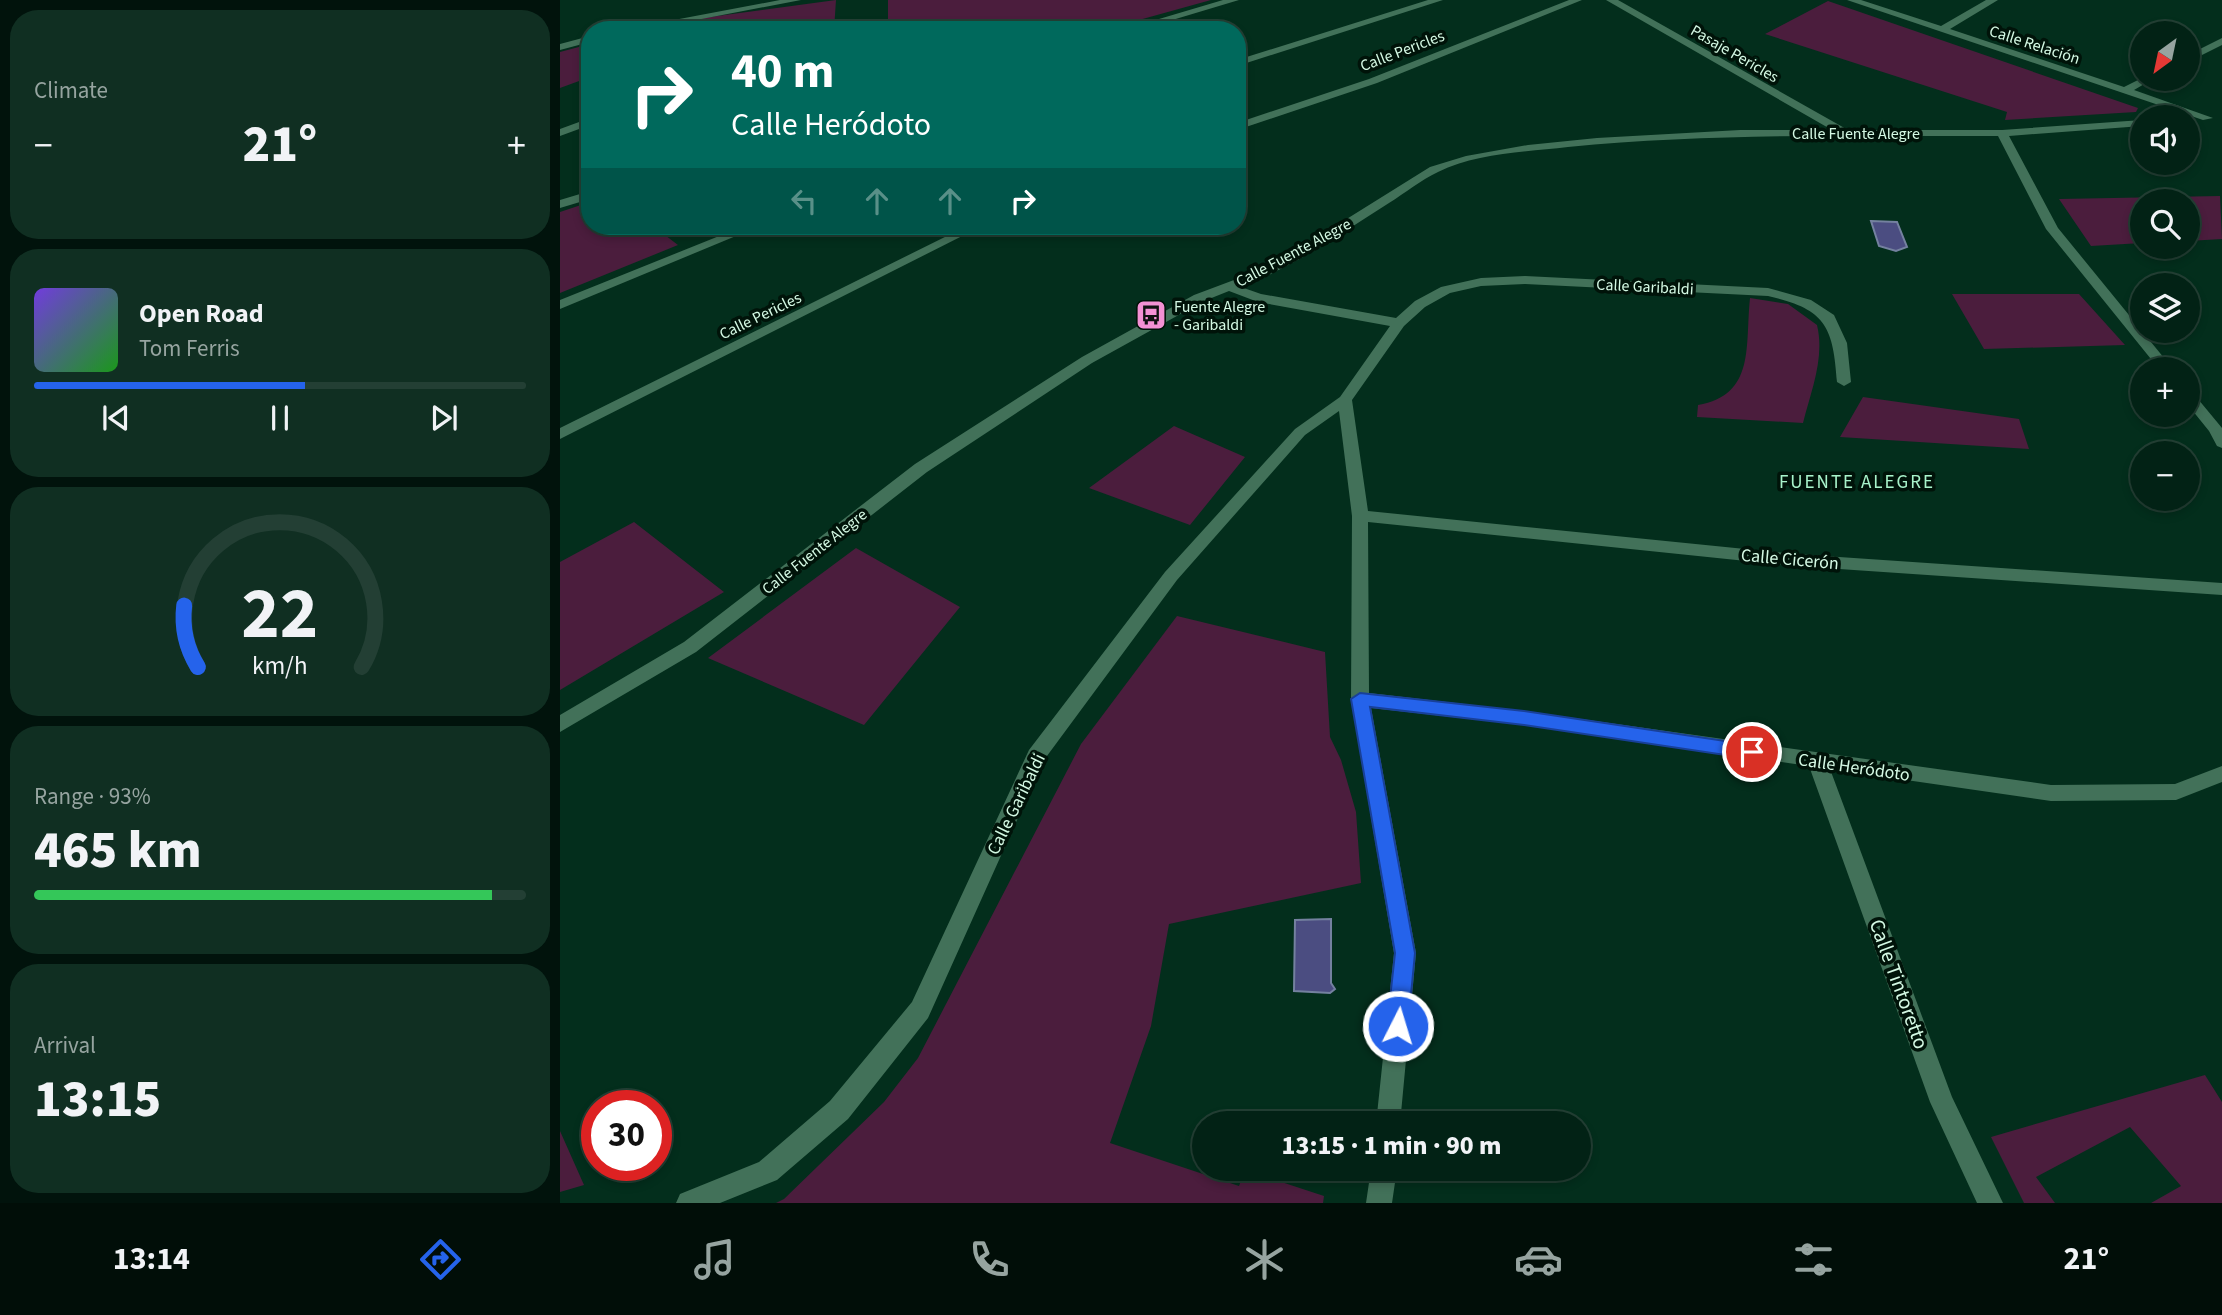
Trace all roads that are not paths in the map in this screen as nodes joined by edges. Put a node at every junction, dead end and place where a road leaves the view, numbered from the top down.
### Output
1 (796, 0) edge
2 (1234, 0) edge
3 (1438, 0) edge
4 (1577, 0) edge
5 (1611, 0) edge
6 (1852, 0) edge
7 (1993, 0) edge
8 (677, 21) edge
9 (1158, 21) edge
10 (1941, 30) junction
11 (581, 41) edge
12 (2222, 41) edge
13 (560, 47) edge
14 (2200, 53) edge
15 (1246, 60) edge
16 (2130, 88) edge
17 (2125, 91) junction
18 (2222, 117) edge
19 (2207, 118) junction
20 (2200, 119) edge
21 (1246, 124) edge
22 (2130, 124) edge
23 (581, 125) edge
24 (1844, 132) junction
25 (560, 133) edge
26 (2002, 133) junction
27 (581, 198) edge
28 (560, 204) edge
29 (732, 235) edge
30 (958, 235) edge
31 (1229, 287) junction
32 (560, 304) edge
33 (1399, 323) junction
34 (2156, 357) edge
35 (1844, 382) dead end
36 (1345, 400) junction
37 (2200, 411) edge
38 (560, 434) edge
39 (2222, 443) edge
40 (1360, 516) junction
41 (2222, 589) edge
42 (1360, 699) junction
43 (560, 724) edge
44 (1817, 762) junction
45 (2222, 774) edge
46 (1389, 1111) edge
47 (1382, 1181) edge
48 (689, 1203) edge
49 (1379, 1203) edge
50 (1990, 1203) edge

1 - 8 street
2 - 9 street
3 - 15 street
4 - 21 street, Calle Pericles
5 - 24 street, Pasaje Pericles
6 - 10 street, Calle Relación
7 - 10 street
10 - 17 street, Calle Relación
11 - 13 street
12 - 14 street
16 - 17 street
17 - 19 street, Calle Relación
18 - 19 street
19 - 20 street
22 - 26 street, Calle Fuente Alegre
23 - 25 street
24 - 26 street, Calle Fuente Alegre
24 - 31 street, Calle Fuente Alegre
26 - 34 street
27 - 28 street
29 - 32 street
30 - 38 street, Calle Pericles
31 - 33 street
31 - 43 street, Calle Fuente Alegre
33 - 35 street, Calle Garibaldi
33 - 36 street, Calle Garibaldi
36 - 40 street
36 - 48 street, Calle Garibaldi
37 - 39 street
40 - 41 street, Calle Cicerón
40 - 42 street
42 - 44 street, Calle Heródoto
42 - 46 street
44 - 45 street, Calle Heródoto
44 - 50 street, Calle Tintoretto
47 - 49 street

